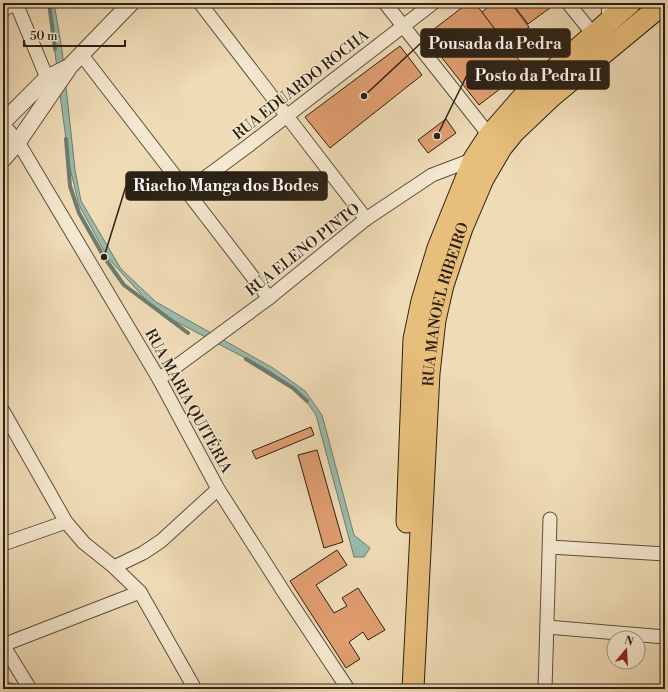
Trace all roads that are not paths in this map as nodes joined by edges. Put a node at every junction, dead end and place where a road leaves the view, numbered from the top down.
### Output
1 (16, 3) edge
2 (131, 3) edge
3 (200, 3) edge
4 (385, 3) edge
5 (434, 3) edge
6 (568, 3) edge
7 (630, 3) edge
8 (664, 3) edge
9 (3, 10) edge
10 (609, 12) edge
11 (404, 26) junction
12 (593, 34) junction
13 (81, 54) junction
14 (70, 66) junction
15 (47, 78) junction
16 (287, 116) junction
17 (3, 122) edge
18 (3, 126) edge
19 (18, 142) junction
20 (495, 142) junction
21 (3, 159) edge
22 (474, 159) junction
23 (187, 192) junction
24 (366, 219) junction
25 (270, 298) junction
26 (159, 378) junction
27 (3, 412) edge
28 (218, 489) junction
29 (550, 519) dead end
30 (66, 522) junction
31 (3, 544) edge
32 (550, 547) junction
33 (665, 554) edge
34 (114, 567) junction
35 (140, 592) junction
36 (547, 627) junction
37 (665, 637) edge
38 (3, 645) edge
39 (30, 689) edge
40 (195, 689) edge
41 (348, 689) edge
42 (400, 689) edge
43 (413, 689) edge
44 (545, 689) edge

1 - 9 street
1 - 15 street
2 - 13 street
3 - 16 street
4 - 11 street
5 - 11 street, RUA EDUARDO ROCHA
6 - 12 street
7 - 10 highway, RUA MANOEL RIBEIRO
8 - 20 highway, RUA MANOEL RIBEIRO
10 - 12 highway, RUA MANOEL RIBEIRO
11 - 16 street, RUA EDUARDO ROCHA
11 - 20 street
12 - 20 highway, RUA MANOEL RIBEIRO
13 - 14 street
13 - 23 street
14 - 15 street
14 - 19 street
15 - 17 street
16 - 23 street, RUA EDUARDO ROCHA
16 - 24 street
18 - 19 street, RUA MARIA QUITÉRIA
19 - 21 street
19 - 26 street, RUA MARIA QUITÉRIA
20 - 22 highway, RUA MANOEL RIBEIRO
20 - 43 highway, RUA MANOEL RIBEIRO
22 - 24 street, RUA ELENO PINTO
22 - 42 highway, RUA MANOEL RIBEIRO
23 - 25 street
24 - 25 street, RUA ELENO PINTO
25 - 26 street, RUA ELENO PINTO
26 - 28 street, RUA MARIA QUITÉRIA
27 - 30 street
28 - 34 street
28 - 41 street, RUA MARIA QUITÉRIA
29 - 32 street
30 - 31 street
30 - 34 street
32 - 33 street
32 - 36 street
34 - 35 street
35 - 38 street
35 - 40 street
36 - 37 street
36 - 44 street
38 - 39 street

